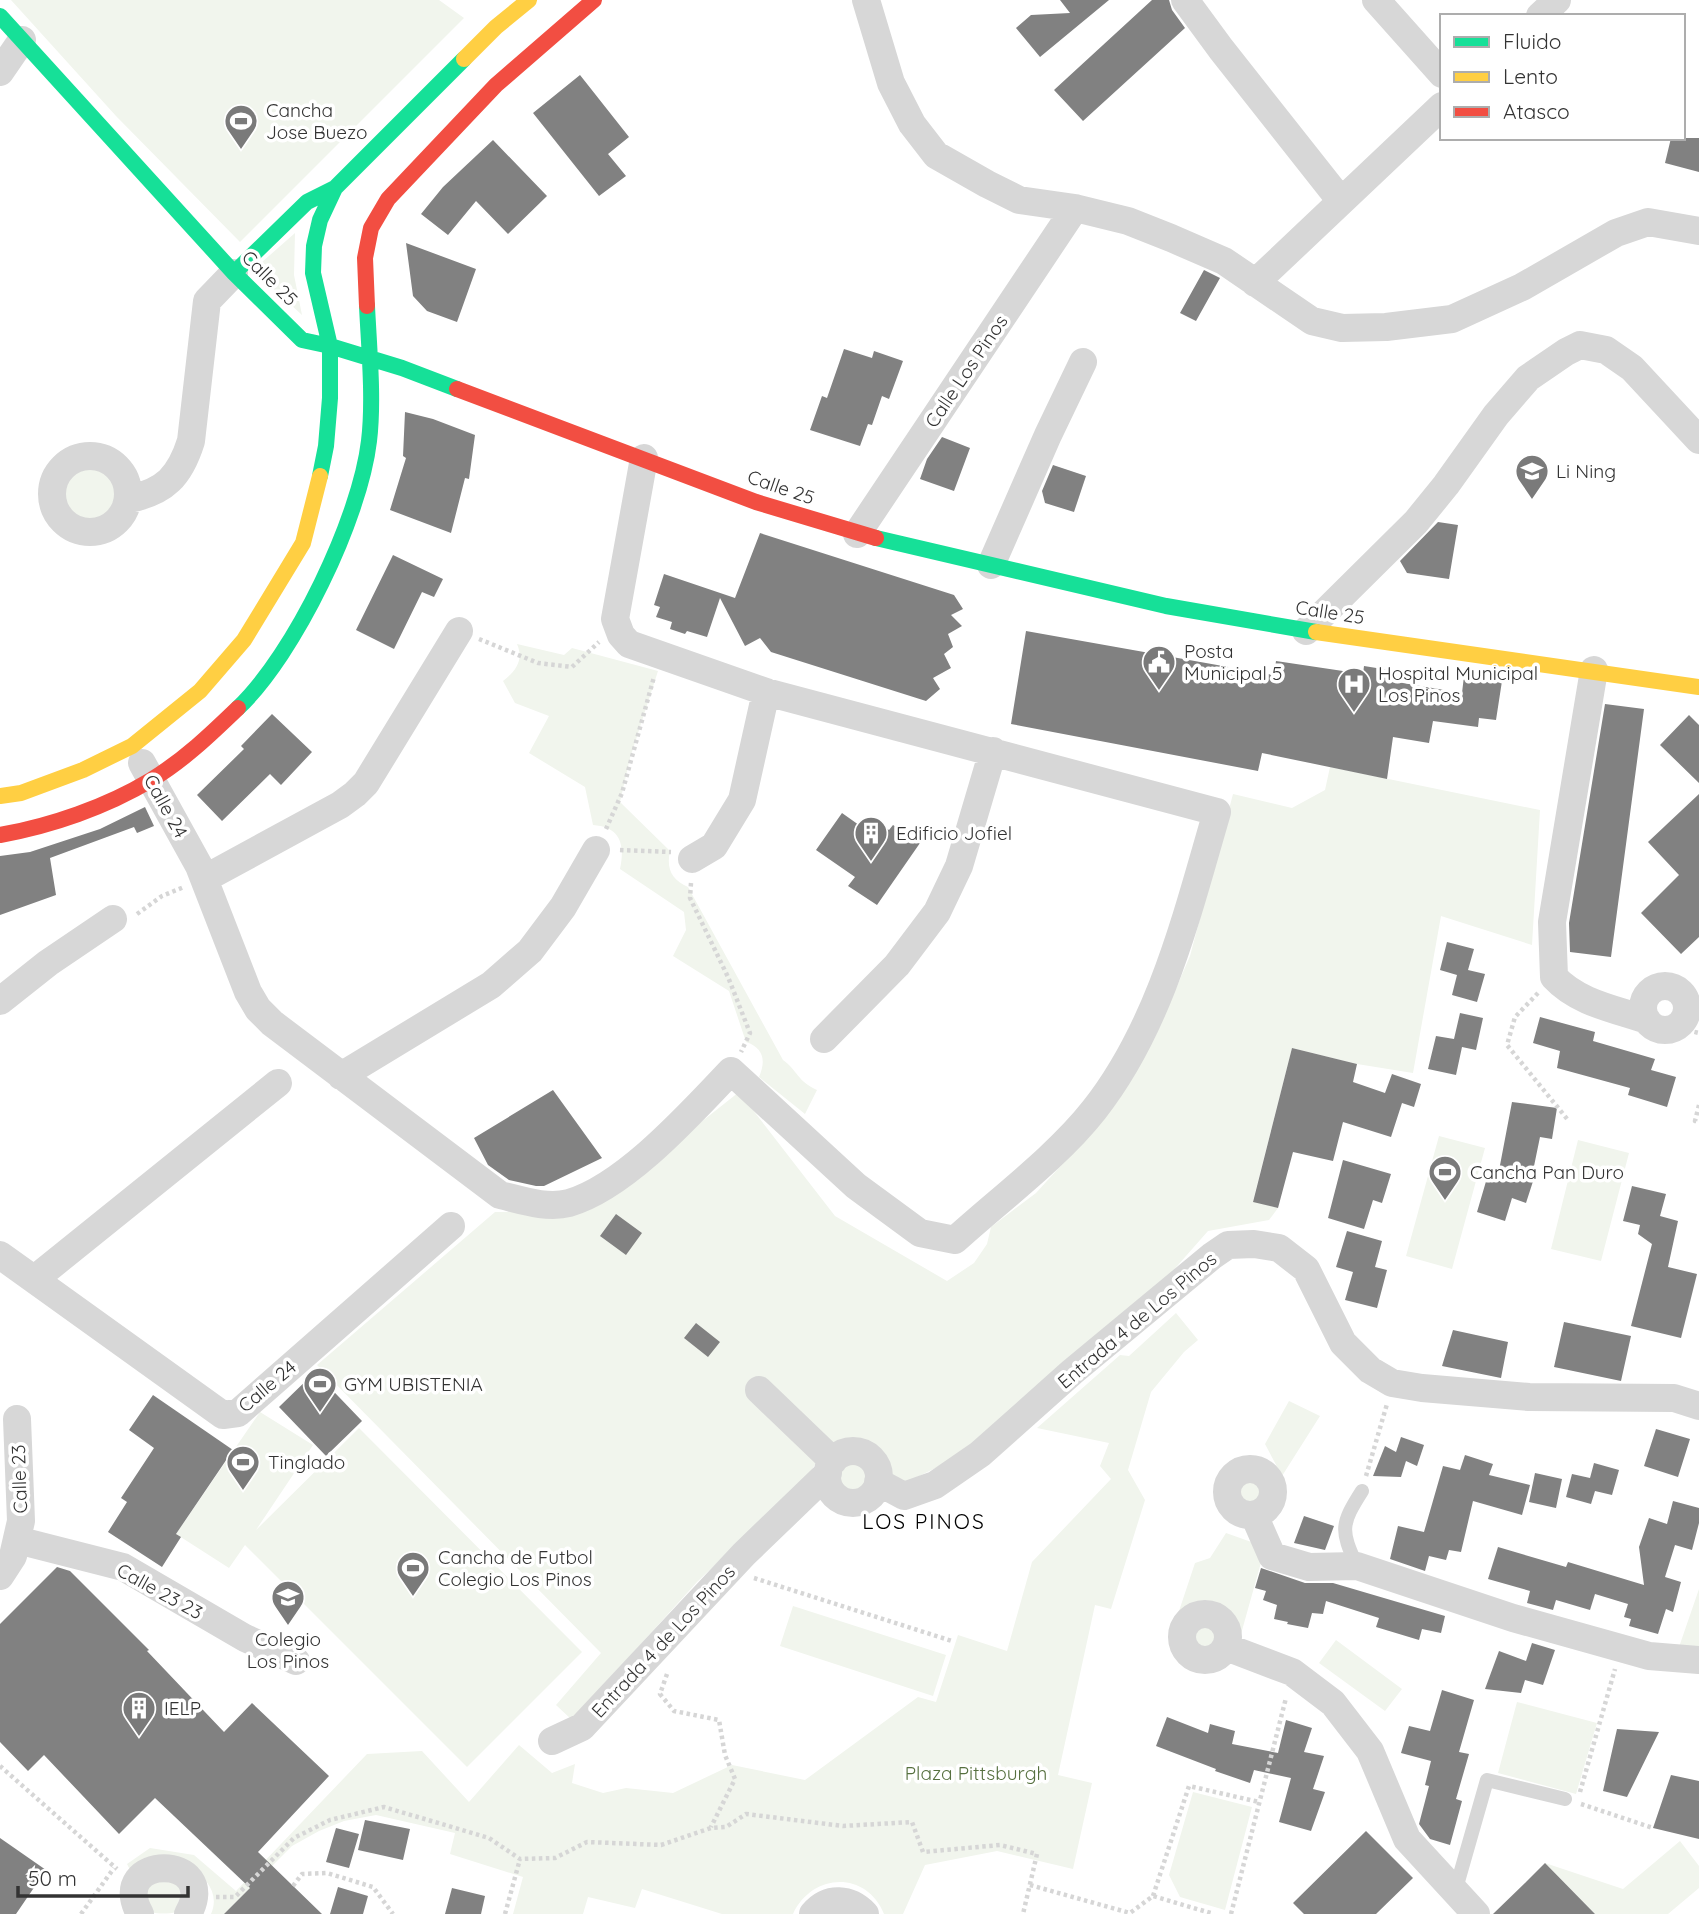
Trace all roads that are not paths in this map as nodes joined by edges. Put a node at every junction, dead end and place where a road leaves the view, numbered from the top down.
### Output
1 (529, 0) edge
2 (594, 0) edge
3 (866, 0) edge
4 (1185, 0) edge
5 (1376, 0) edge
6 (1558, 0) edge
7 (1542, 14) edge
8 (0, 16) edge
9 (22, 40) junction
10 (0, 72) edge
11 (1440, 72) edge
12 (1440, 108) edge
13 (335, 188) junction
14 (1341, 201) junction
15 (1075, 208) junction
16 (1699, 231) edge
17 (234, 273) junction
18 (1255, 283) junction
19 (330, 346) junction
20 (370, 359) junction
21 (1083, 362) dead end
22 (1699, 440) edge
23 (643, 458) junction
24 (128, 499) dead end
25 (857, 534) junction
26 (990, 565) junction
27 (459, 631) road end
28 (1306, 631) junction
29 (1594, 670) junction
30 (1699, 687) edge
31 (766, 692) junction
32 (132, 746) junction
33 (993, 751) junction
34 (151, 779) junction
35 (0, 796) edge
36 (0, 835) edge
37 (596, 850) road end
38 (692, 859) road end
39 (202, 873) junction
40 (113, 919) road end
41 (0, 1001) edge
42 (1647, 1020) junction
43 (1687, 1030) edge
44 (824, 1039) dead end
45 (341, 1076) junction
46 (278, 1083) dead end
47 (451, 1226) dead end
48 (0, 1255) edge
49 (36, 1278) junction
50 (760, 1390) dead end
51 (1699, 1406) edge
52 (17, 1419) dead end
53 (830, 1467) junction
54 (878, 1482) junction
55 (1362, 1490) road end
56 (1254, 1515) dead end
57 (17, 1540) junction
58 (1357, 1566) junction
59 (0, 1576) edge
60 (1226, 1647) dead end
61 (1699, 1660) edge
62 (296, 1661) dead end
63 (552, 1741) dead end
64 (1565, 1799) dead end
65 (1455, 1892) junction
66 (140, 1914) edge
67 (188, 1914) edge
68 (813, 1914) edge
69 (865, 1914) edge
70 (1476, 1914) edge

1 - 13 main road
2 - 20 main road
3 - 15 street
4 - 14 street
5 - 11 street
6 - 7 street
8 - 9 main road, Calle 25
9 - 10 street
9 - 17 main road, Calle 25
12 - 14 street
13 - 17 main road
13 - 19 main road
14 - 18 street
15 - 18 street
15 - 25 street, Calle Los Pinos
16 - 18 street
17 - 19 main road, Calle 25
17 - 24 street
19 - 20 main road, Calle 25
19 - 32 main road
20 - 23 main road, Calle 25
20 - 34 main road
21 - 26 street
22 - 28 street
23 - 25 main road, Calle 25
23 - 31 street
25 - 26 main road, Calle 25
26 - 28 main road, Calle 25
27 - 39 street
28 - 29 main road, Calle 25
29 - 30 main road, Calle 25
29 - 42 street
31 - 33 street
31 - 38 street
32 - 34 street, Calle 24
32 - 35 main road
33 - 44 street
33 - 45 street, Calle 24
34 - 36 main road
34 - 39 street, Calle 24
37 - 45 street
39 - 45 street, Calle 24
40 - 41 street
42 - 43 street
42 - 43 street
46 - 49 street
47 - 49 street, Calle 24
48 - 49 street, Calle 24
50 - 53 street
51 - 54 street, Entrada 4 de Los Pinos
52 - 57 street, Calle 23
53 - 54 street
53 - 54 street
53 - 63 street, Entrada 4 de Los Pinos
55 - 58 lane
56 - 58 street
57 - 59 street, Calle 23
57 - 62 street, Calle 23 23
58 - 61 street
60 - 65 street
64 - 65 lane
65 - 70 street
66 - 67 street
68 - 69 street

